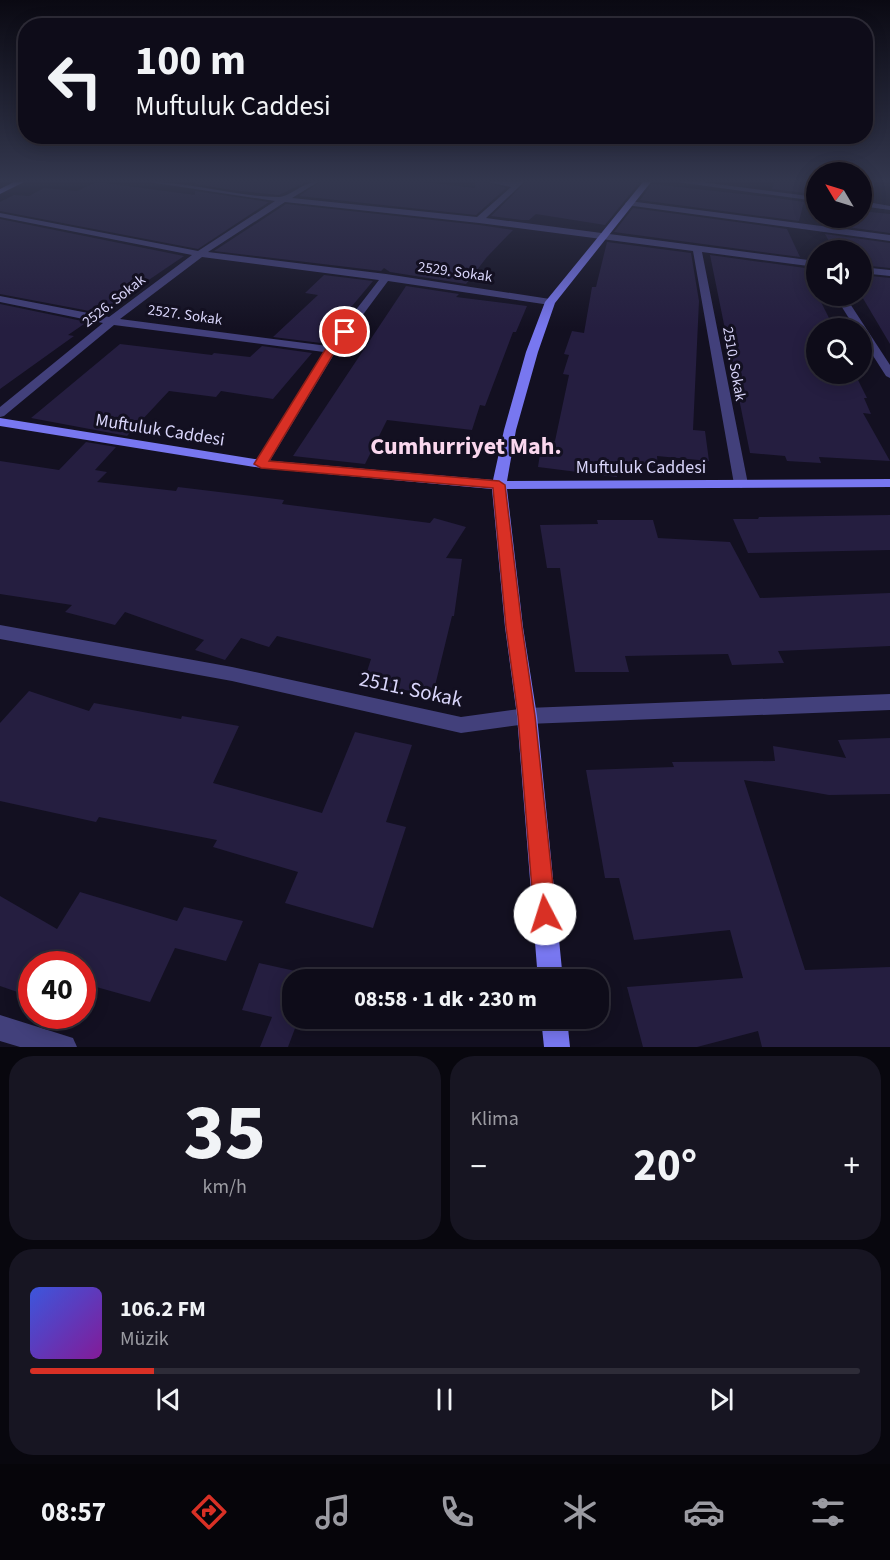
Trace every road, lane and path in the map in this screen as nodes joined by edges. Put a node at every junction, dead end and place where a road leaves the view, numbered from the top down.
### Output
1 (82, 231) edge
2 (236, 231) edge
3 (557, 231) edge
4 (606, 231) edge
5 (837, 231) edge
6 (601, 237) junction
7 (890, 238) edge
8 (697, 249) junction
9 (201, 254) junction
10 (806, 263) edge
11 (872, 271) edge
12 (890, 273) edge
13 (386, 277) junction
14 (0, 299) edge
15 (550, 302) junction
16 (846, 306) edge
17 (111, 321) junction
18 (331, 350) junction
19 (890, 374) edge
20 (0, 413) edge
21 (0, 422) edge
22 (261, 464) junction
23 (890, 483) edge
24 (741, 484) junction
25 (499, 485) junction
26 (0, 632) edge
27 (890, 702) edge
28 (527, 716) junction
29 (550, 969) edge
30 (0, 1028) edge
31 (555, 1029) edge
32 (64, 1047) edge
33 (557, 1047) edge

1 - 9 street, 2529. Sokak
2 - 9 street, 2526. Sokak
3 - 6 street
4 - 6 street
5 - 7 street
6 - 8 street
6 - 15 street
8 - 10 street
8 - 24 street, 2510. Sokak
9 - 13 street, 2529. Sokak
9 - 17 street, 2526. Sokak
11 - 12 street
13 - 15 street, 2529. Sokak
13 - 18 street
14 - 17 street, 2527. Sokak
15 - 25 street
16 - 19 street
17 - 18 street, 2527. Sokak
17 - 20 street, 2526. Sokak
18 - 22 street
21 - 22 street, Muftuluk Caddesi
22 - 25 street, Muftuluk Caddesi
23 - 24 street, Muftuluk Caddesi
24 - 25 street, Muftuluk Caddesi
25 - 28 street
26 - 28 street, 2511. Sokak
27 - 28 street, 2511. Sokak
28 - 29 street
30 - 32 street
31 - 33 street

